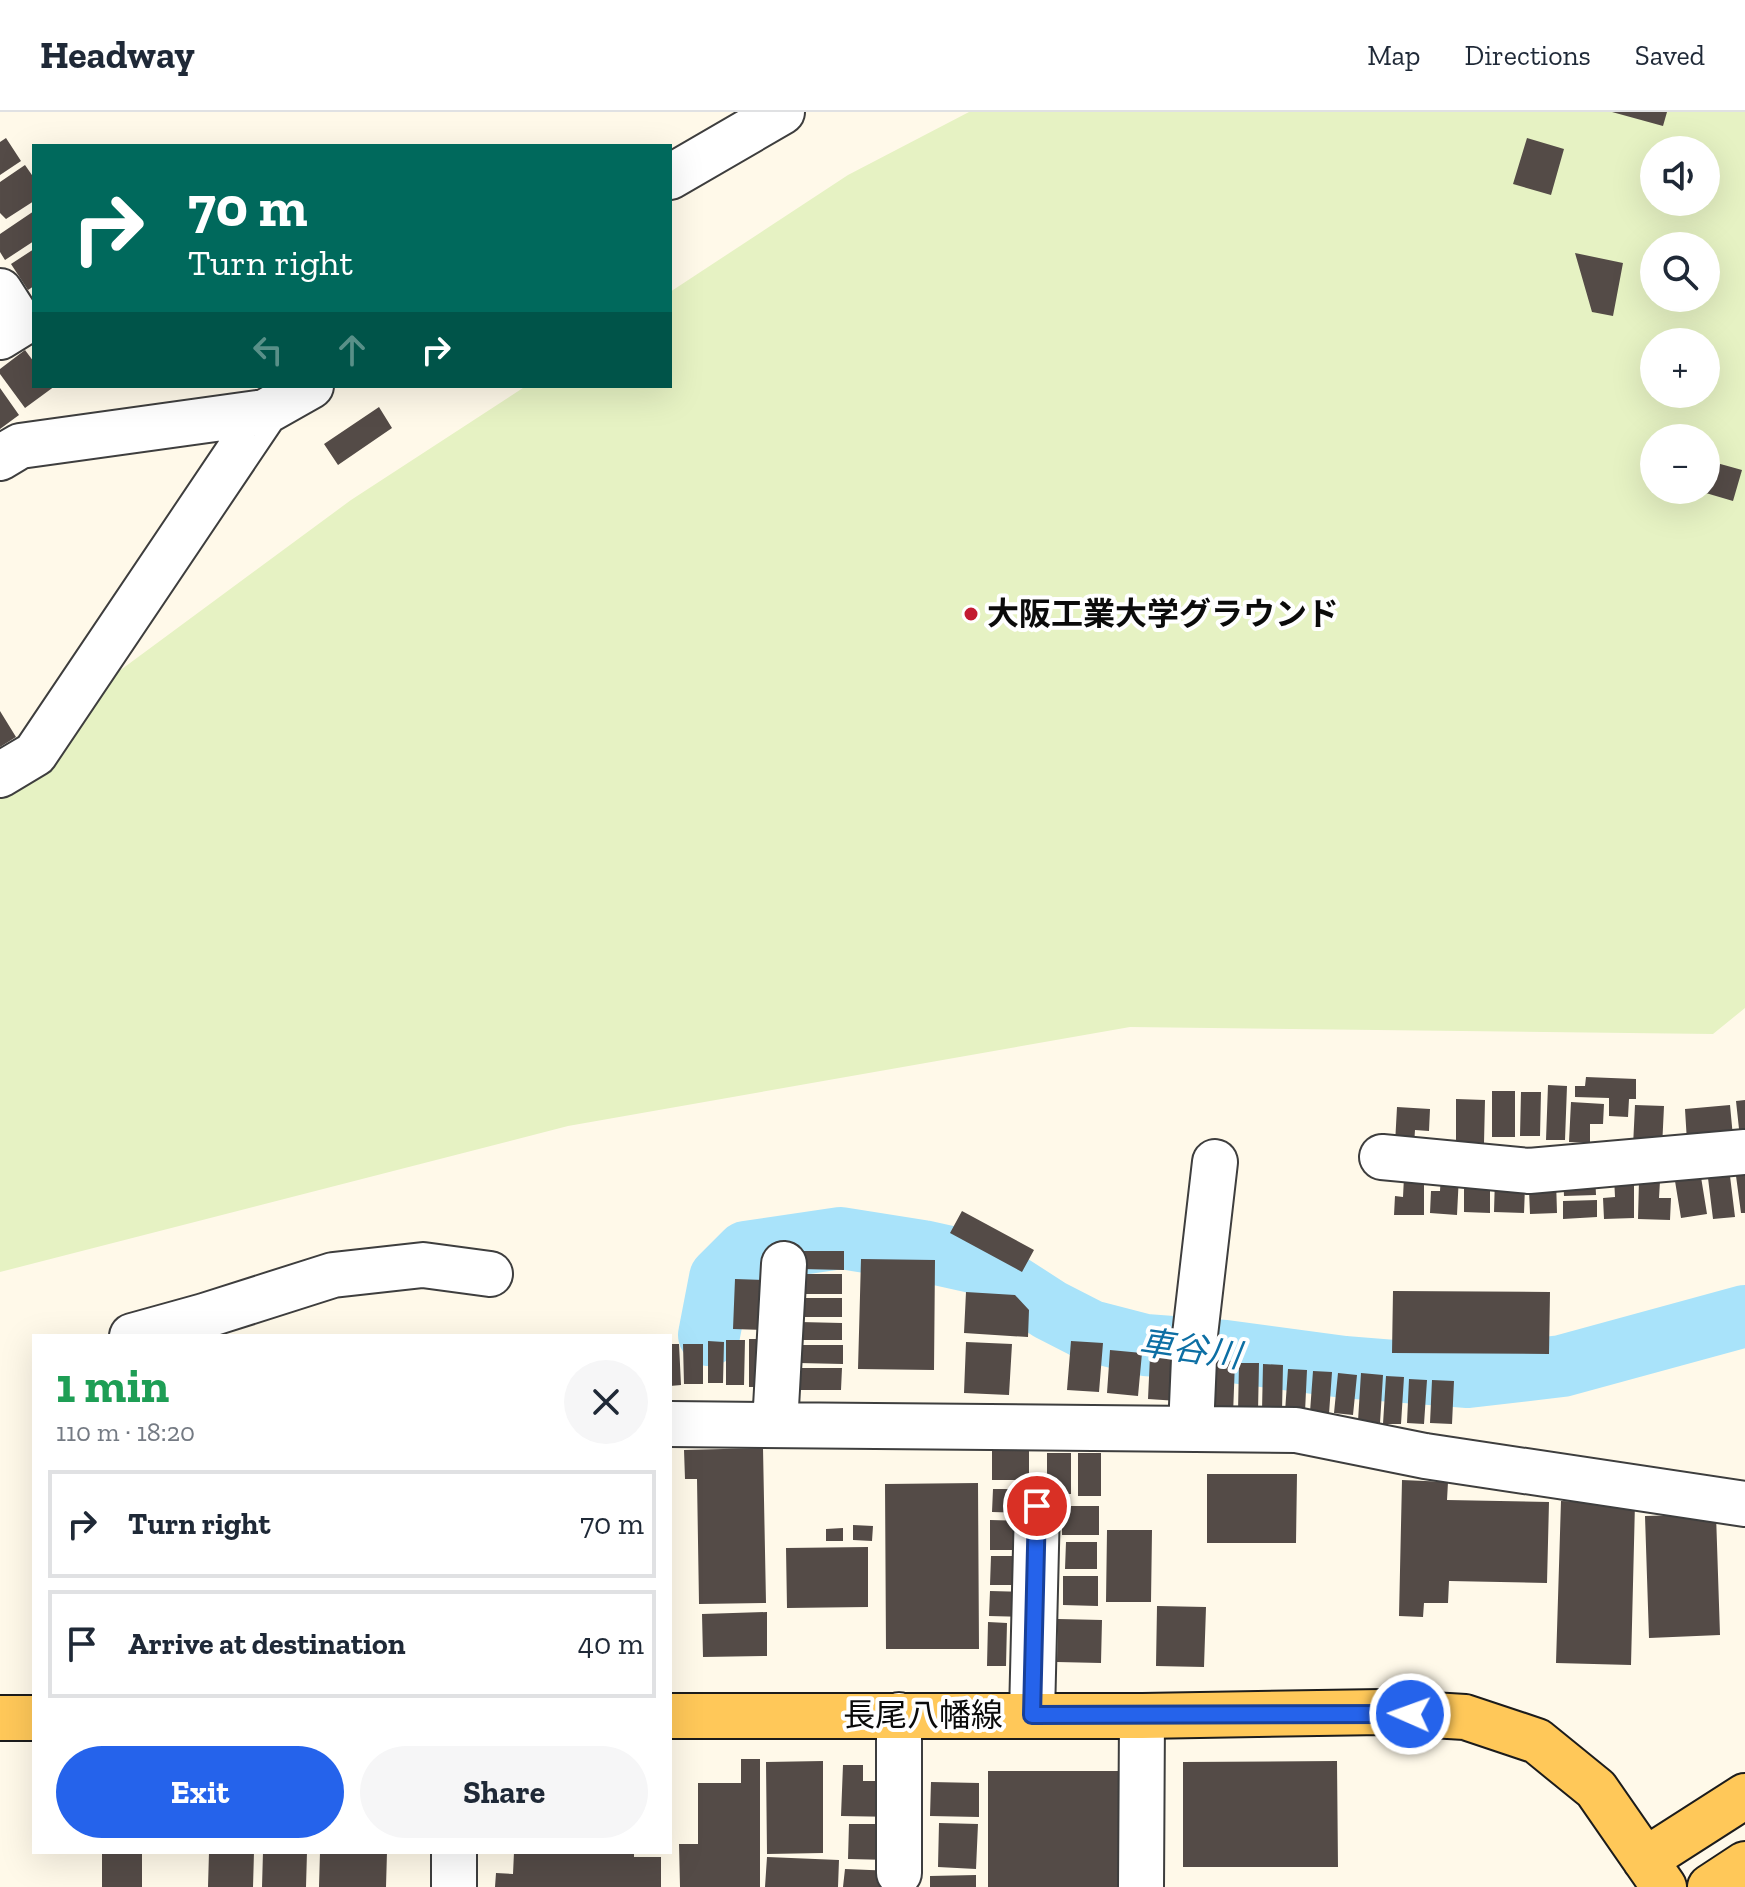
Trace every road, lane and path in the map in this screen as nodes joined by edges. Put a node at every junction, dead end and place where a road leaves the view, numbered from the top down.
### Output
1 (782, 112) edge
2 (672, 176) edge
3 (0, 291) edge
4 (0, 337) edge
5 (307, 388) edge
6 (265, 412) junction
7 (0, 458) edge
8 (0, 775) edge
9 (1745, 1152) edge
10 (1382, 1157) dead end
11 (1215, 1162) dead end
12 (784, 1264) dead end
13 (490, 1274) dead end
14 (206, 1326) edge
15 (147, 1334) edge
16 (672, 1424) edge
17 (775, 1425) junction
18 (1191, 1429) junction
19 (1745, 1504) edge
20 (1037, 1506) dead end
21 (899, 1715) junction
22 (1032, 1715) junction
23 (672, 1716) edge
24 (1142, 1716) junction
25 (0, 1718) edge
26 (32, 1718) edge
27 (1745, 1796) edge
28 (454, 1854) edge
29 (1745, 1864) edge
30 (899, 1873) dead end
31 (1655, 1874) edge
32 (454, 1887) edge
33 (1141, 1887) edge
34 (1710, 1887) edge

1 - 2 street
3 - 4 street
5 - 6 street
6 - 7 street
6 - 8 street
9 - 10 street
11 - 18 street
12 - 17 street
13 - 14 street
14 - 15 street
16 - 17 street
17 - 18 street
18 - 19 street
20 - 22 street
21 - 22 main road, 長尾八幡線
21 - 23 main road, 長尾八幡線
21 - 30 street
22 - 24 main road, 長尾八幡線
24 - 31 main road, 長尾八幡線
24 - 33 street
25 - 26 main road
27 - 31 main road, 長尾八幡線
28 - 32 street
29 - 34 main road

